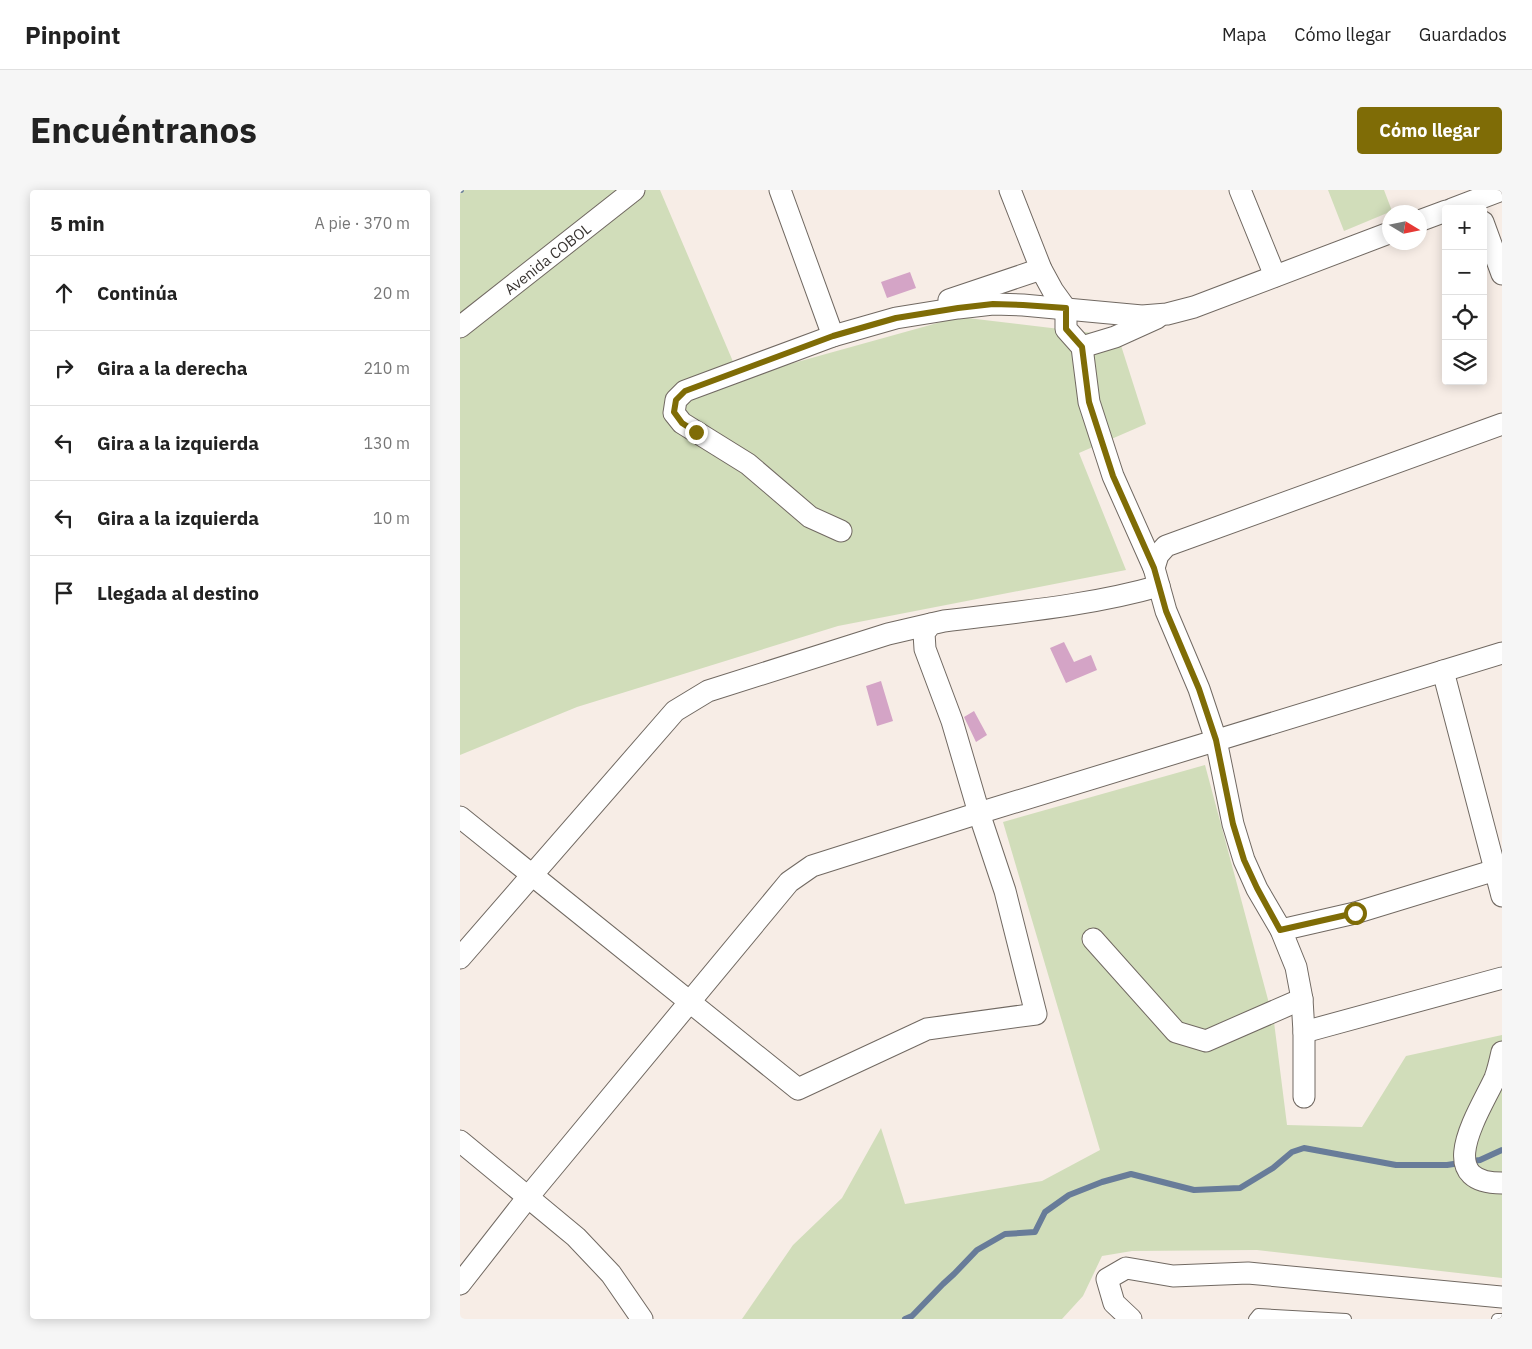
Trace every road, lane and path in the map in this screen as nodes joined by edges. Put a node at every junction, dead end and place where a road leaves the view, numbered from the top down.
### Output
1 (634, 190) edge
2 (780, 190) edge
3 (1010, 190) edge
4 (1240, 190) edge
5 (1502, 190) edge
6 (1475, 200) edge
7 (1462, 205) edge
8 (1442, 213) edge
9 (1427, 218) edge
10 (1487, 233) edge
11 (1382, 236) edge
12 (1041, 269) junction
13 (1502, 274) edge
14 (1275, 276) junction
15 (1066, 308) junction
16 (1167, 314) junction
17 (896, 318) junction
18 (460, 327) edge
19 (833, 336) junction
20 (1082, 347) junction
21 (1502, 424) edge
22 (840, 532) dead end
23 (1157, 577) junction
24 (931, 624) junction
25 (1502, 653) edge
26 (1443, 671) junction
27 (1216, 740) junction
28 (979, 812) junction
29 (460, 817) edge
30 (1499, 869) edge
31 (532, 875) junction
32 (1502, 896) edge
33 (1280, 930) junction
34 (1093, 940) dead end
35 (460, 958) edge
36 (1502, 978) edge
37 (1302, 999) junction
38 (690, 1002) junction
39 (1304, 1032) junction
40 (1502, 1052) edge
41 (1304, 1097) dead end
42 (460, 1141) edge
43 (1502, 1184) edge
44 (528, 1197) junction
45 (460, 1284) edge
46 (1502, 1297) edge
47 (642, 1319) edge
48 (1131, 1319) edge
49 (1254, 1319) edge
50 (1346, 1319) edge
51 (1497, 1319) edge
52 (1502, 1319) edge

1 - 18 street, Avenida COBOL
2 - 19 street
3 - 12 street
4 - 14 street
5 - 6 street
6 - 7 street
8 - 9 street
10 - 13 street
11 - 14 street
12 - 15 street
12 - 17 street
14 - 16 street
15 - 16 street
15 - 17 street
15 - 20 street
16 - 20 street
17 - 19 street
19 - 22 street
20 - 23 street
21 - 23 street
23 - 24 street
23 - 27 street
24 - 28 street
24 - 31 street
25 - 26 street
26 - 27 street
26 - 30 street
27 - 28 street
27 - 33 street
28 - 38 street
28 - 38 street
29 - 31 street
30 - 32 street
30 - 33 street
31 - 35 street
31 - 38 street
33 - 37 street
34 - 37 street
36 - 39 street
37 - 39 street
38 - 44 street
39 - 41 street
40 - 43 street
42 - 44 street
44 - 45 street
44 - 47 street
46 - 48 street
49 - 50 lane
51 - 52 lane

